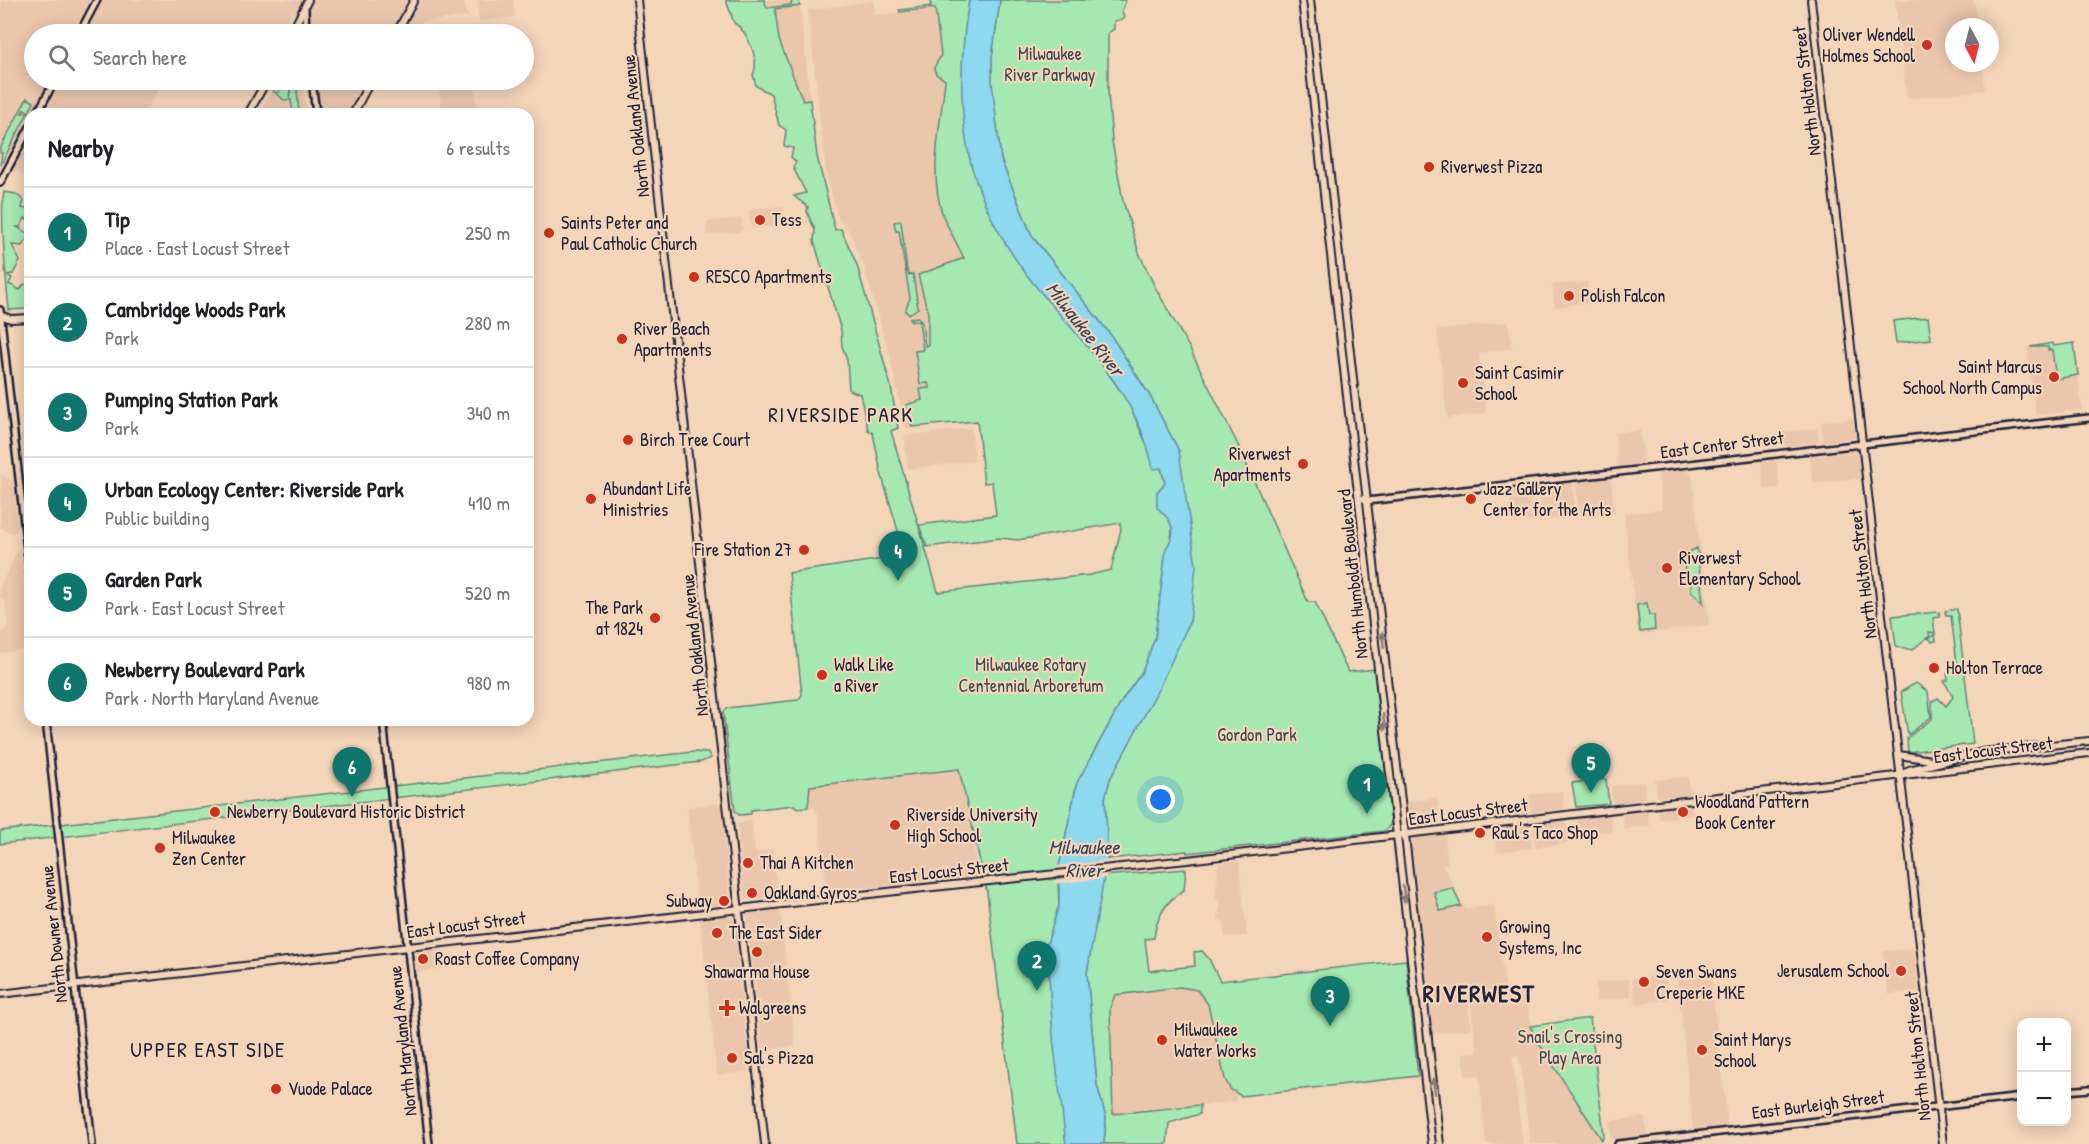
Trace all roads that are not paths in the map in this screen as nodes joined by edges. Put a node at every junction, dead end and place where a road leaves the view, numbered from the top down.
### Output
1 (98, 0) edge
2 (414, 0) edge
3 (637, 0) edge
4 (1302, 0) edge
5 (1310, 0) edge
6 (1811, 0) edge
7 (307, 2) edge
8 (85, 24) edge
9 (296, 24) edge
10 (306, 24) edge
11 (401, 24) edge
12 (50, 90) edge
13 (261, 90) edge
14 (313, 90) edge
15 (366, 90) edge
16 (40, 108) edge
17 (251, 108) edge
18 (315, 108) edge
19 (356, 108) edge
20 (24, 138) edge
21 (0, 183) edge
22 (0, 314) edge
23 (24, 318) edge
24 (2089, 418) edge
25 (1863, 444) junction
26 (1359, 497) junction
27 (1367, 501) junction
28 (24, 524) edge
29 (47, 726) edge
30 (384, 726) edge
31 (2089, 741) edge
32 (2089, 753) edge
33 (1899, 755) junction
34 (1945, 761) junction
35 (1902, 775) junction
36 (1405, 834) junction
37 (1396, 836) junction
38 (739, 909) junction
39 (408, 947) junction
40 (74, 985) junction
41 (0, 994) edge
42 (2089, 1089) edge
43 (2071, 1091) edge
44 (2017, 1098) edge
45 (1938, 1106) junction
46 (92, 1144) edge
47 (429, 1144) edge
48 (765, 1144) edge
49 (1432, 1144) edge
50 (1440, 1144) edge
51 (1618, 1144) edge
52 (1942, 1144) edge

1 - 8 street
2 - 11 main road
3 - 38 main road, North Oakland Avenue
4 - 26 main road, North Humboldt Boulevard
5 - 27 main road, North Humboldt Boulevard
6 - 25 main road, North Holton Street
7 - 9 main road
7 - 10 street
12 - 16 street
13 - 17 main road
14 - 18 street
15 - 19 main road
20 - 21 street
22 - 23 main road
22 - 28 street
24 - 25 street, East Center Street
25 - 27 street, East Center Street
25 - 33 main road, North Holton Street
26 - 27 street
26 -> 37 main road, North Humboldt Boulevard
36 -> 27 main road, North Humboldt Boulevard
29 - 40 street, North Downer Avenue
30 - 39 street, North Maryland Avenue
31 - 34 main road, East Locust Street
32 - 35 main road, East Locust Street
33 - 34 main road
33 - 35 main road, North Holton Street
34 - 35 main road, East Locust Street
35 - 36 main road, East Locust Street
35 - 45 main road, North Holton Street
36 - 37 main road, East Locust Street
50 -> 36 main road
37 - 38 main road, East Locust Street
37 -> 49 main road, North Humboldt Boulevard
38 - 39 main road, East Locust Street
38 - 48 main road, North Oakland Avenue
39 - 40 main road, East Locust Street
39 - 47 street, North Maryland Avenue
40 - 41 main road, East Locust Street
40 - 46 street, North Downer Avenue
42 - 43 street
44 - 45 street, East Burleigh Street
45 - 51 street, East Burleigh Street
45 - 52 main road, North Holton Street

